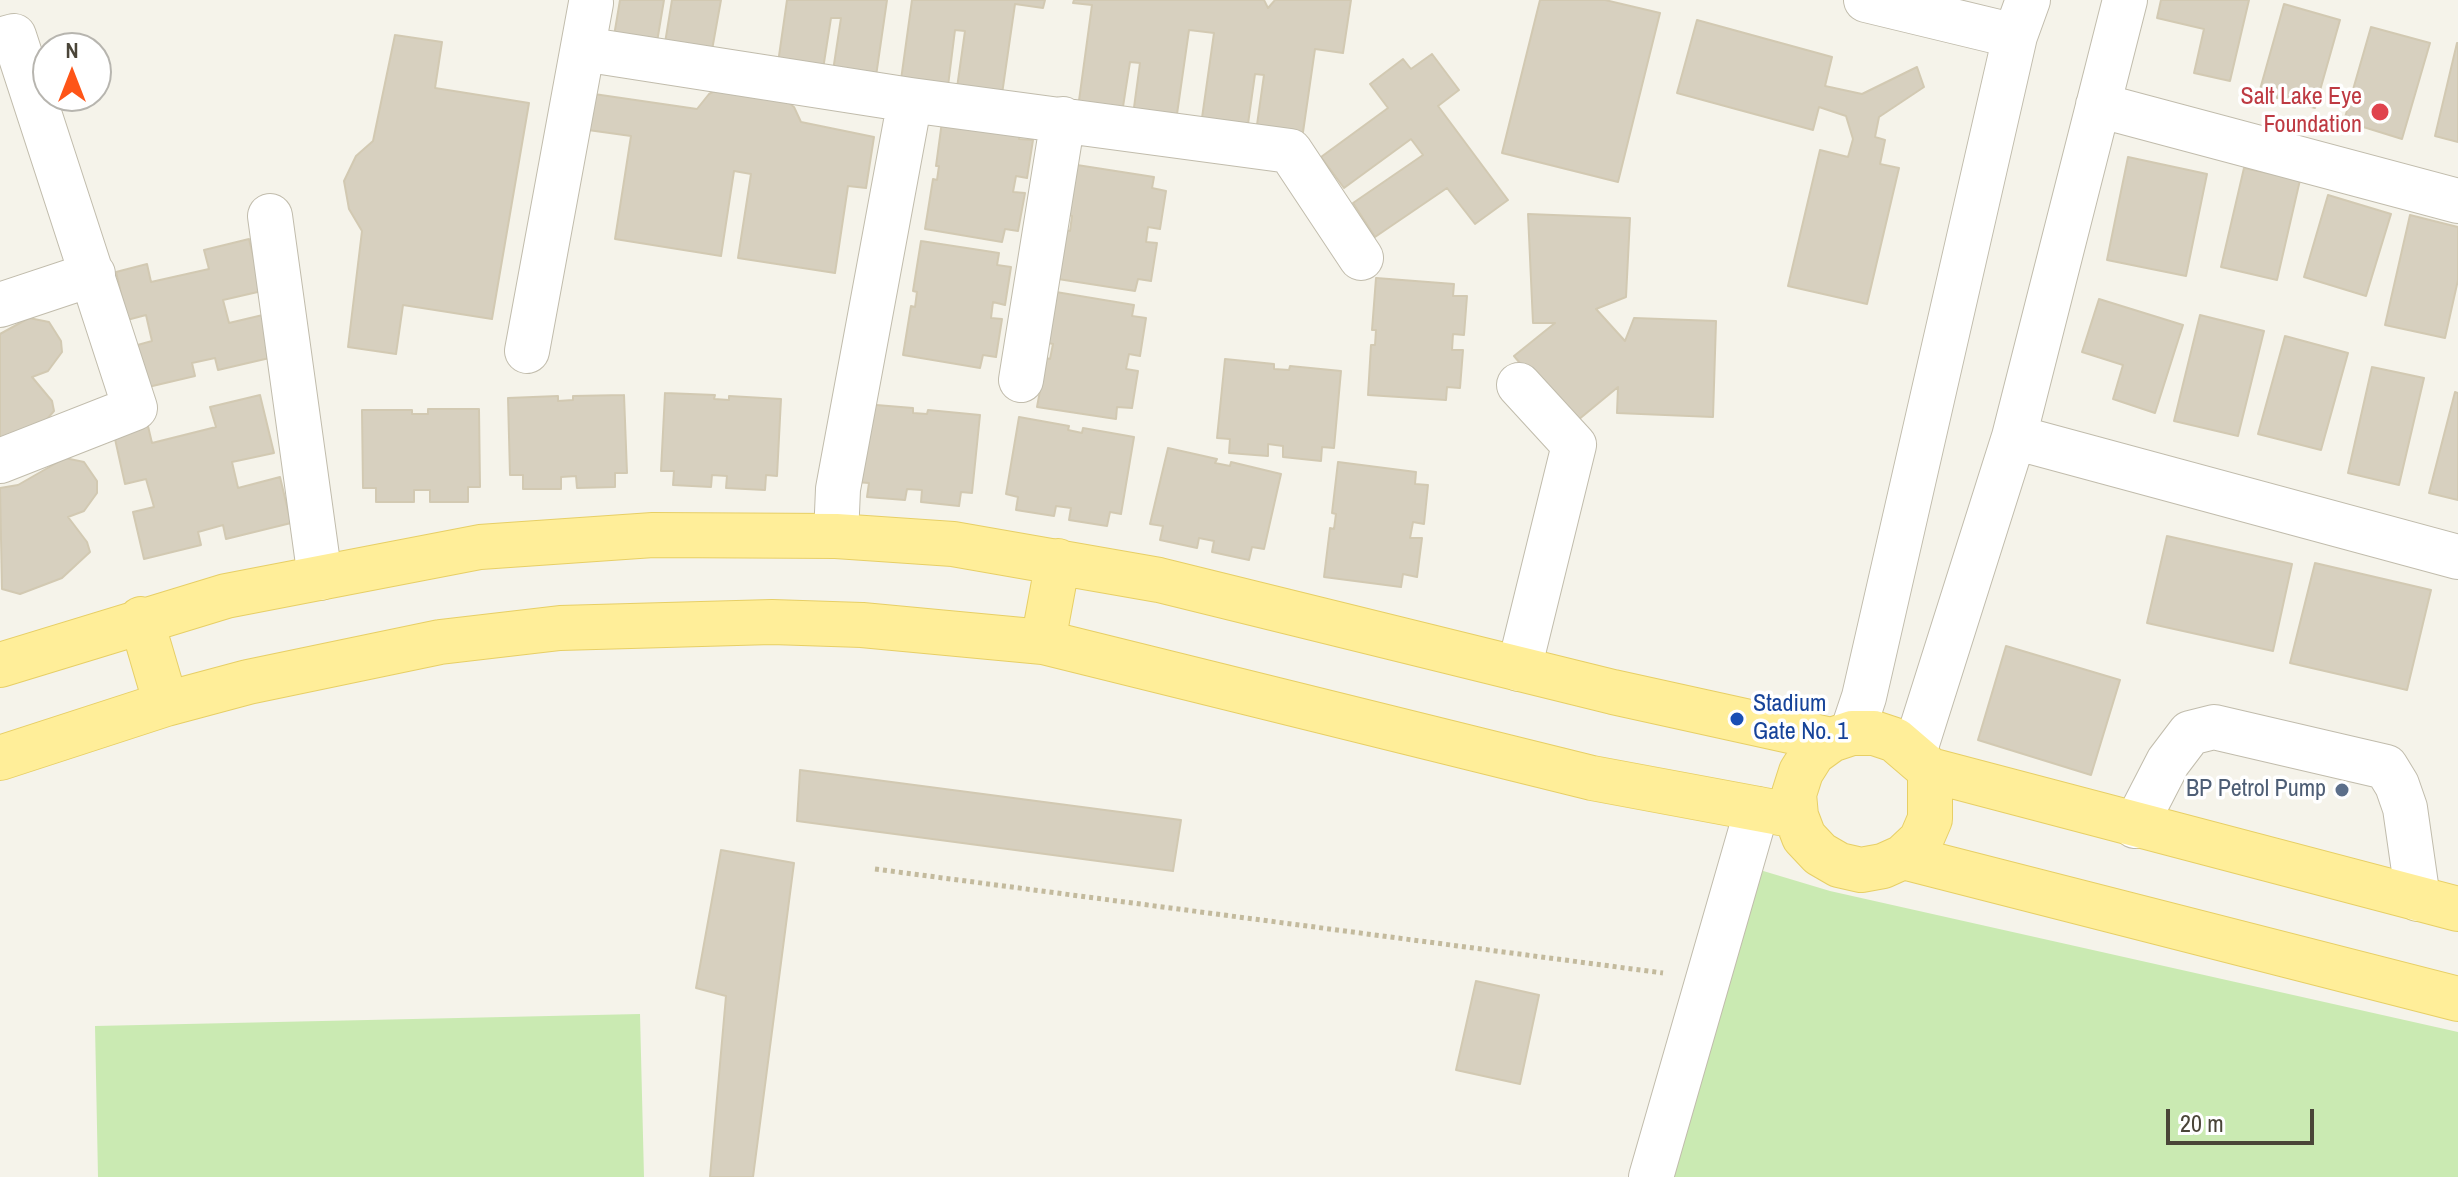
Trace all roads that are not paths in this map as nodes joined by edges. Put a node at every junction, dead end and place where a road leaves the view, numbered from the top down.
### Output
1 (1866, 0) edge
2 (2125, 0) edge
3 (591, 3) dead end
4 (2022, 18) edge
5 (0, 40) edge
6 (583, 49) junction
7 (910, 100) junction
8 (2098, 105) junction
9 (1063, 119) junction
10 (2458, 201) edge
11 (270, 216) dead end
12 (1361, 258) dead end
13 (93, 274) junction
14 (0, 305) edge
15 (527, 351) dead end
16 (1021, 380) dead end
17 (1519, 385) dead end
18 (2014, 437) junction
19 (0, 461) edge
20 (836, 536) junction
21 (2458, 557) edge
22 (1058, 561) junction
23 (320, 578) junction
24 (141, 619) junction
25 (1043, 642) junction
26 (0, 665) edge
27 (1519, 669) junction
28 (166, 704) junction
29 (1842, 737) junction
30 (0, 758) edge
31 (1922, 762) junction
32 (1777, 813) junction
33 (2135, 826) junction
34 (1903, 857) junction
35 (2438, 904) edge
36 (2458, 999) edge
37 (1651, 1177) edge

1 - 4 street
2 - 8 street
3 - 6 street
4 - 29 street
5 - 13 street
6 - 7 street
6 - 15 street
7 - 9 street
7 - 20 street
8 - 10 street
8 - 18 street
9 - 12 street
9 - 16 street
11 - 23 street
13 - 14 street
13 - 19 street
17 - 27 street
18 - 21 street
18 - 31 street
20 - 22 main road
20 - 23 main road
22 - 25 main road
22 - 27 main road
23 - 24 main road
24 - 26 main road
24 - 28 main road
25 - 28 main road
25 - 32 main road
27 - 29 main road
28 - 30 main road
29 - 31 main road
29 - 32 main road
31 - 33 main road
31 - 34 main road
32 - 34 main road
32 - 37 street
33 - 35 main road
33 - 35 street
34 - 36 main road

